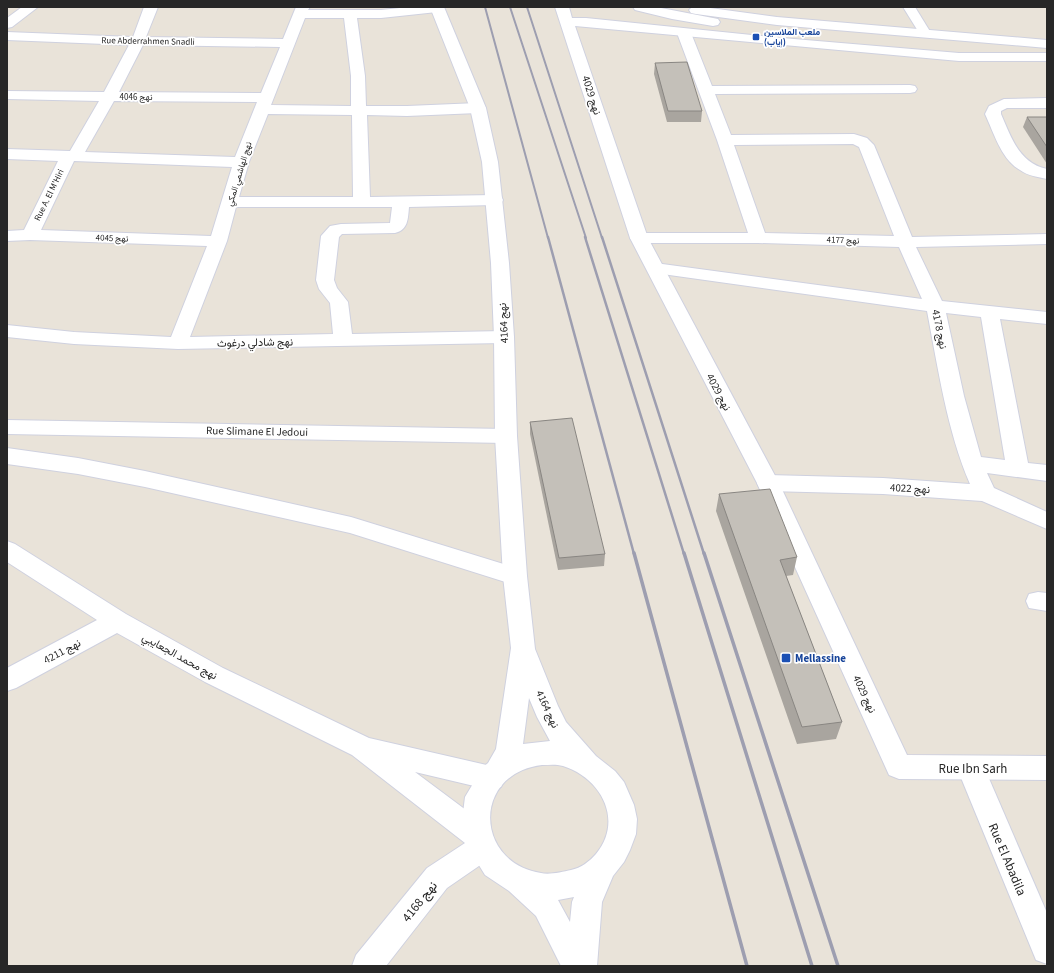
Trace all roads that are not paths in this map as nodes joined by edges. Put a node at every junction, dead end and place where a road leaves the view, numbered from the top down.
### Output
1 (31, 7) edge
2 (151, 7) edge
3 (640, 7) edge
4 (681, 7) edge
5 (740, 7) edge
6 (909, 7) edge
7 (437, 8) edge
8 (301, 11) edge
9 (565, 14) edge
10 (350, 15) junction
11 (7, 24) edge
12 (923, 30) junction
13 (684, 32) junction
14 (7, 36) edge
15 (1047, 39) edge
16 (138, 41) junction
17 (288, 43) junction
18 (1047, 44) edge
19 (1047, 57) edge
20 (910, 89) dead end
21 (706, 90) junction
22 (7, 95) edge
23 (110, 96) junction
24 (263, 103) junction
25 (1047, 103) edge
26 (478, 108) junction
27 (360, 111) junction
28 (725, 140) junction
29 (7, 154) edge
30 (72, 156) junction
31 (240, 162) junction
32 (1047, 174) edge
33 (495, 200) junction
34 (230, 202) junction
35 (362, 202) junction
36 (401, 202) junction
37 (30, 235) junction
38 (7, 236) edge
39 (639, 238) junction
40 (758, 238) junction
41 (1047, 239) edge
42 (218, 241) junction
43 (904, 242) junction
44 (655, 268) junction
45 (935, 306) junction
46 (989, 311) junction
47 (1047, 318) edge
48 (7, 331) edge
49 (504, 337) junction
50 (343, 341) junction
51 (178, 343) junction
52 (7, 427) edge
53 (506, 436) junction
54 (7, 456) edge
55 (972, 464) junction
56 (1018, 470) junction
57 (1047, 473) edge
58 (768, 483) junction
59 (985, 493) junction
60 (1047, 521) edge
61 (7, 550) edge
62 (515, 576) junction
63 (117, 621) junction
64 (523, 648) junction
65 (7, 680) edge
66 (361, 747) junction
67 (586, 763) junction
68 (899, 767) joint
69 (971, 768) junction
70 (1047, 768) edge
71 (495, 773) junction
72 (479, 841) junction
73 (603, 867) junction
74 (516, 881) junction
75 (1047, 949) edge
76 (367, 966) edge
77 (577, 966) edge
78 (582, 966) edge

1 - 11 street
2 - 16 street, Rue A. El M'Hiri
3 - 19 street
4 - 12 street
5 - 12 street
6 - 12 lane
7 - 10 street
7 - 26 street, نهج 4164
8 - 10 street
8 - 17 street, نهج الهاشمي المكي
9 - 13 street
9 - 39 street, نهج 4029
10 - 27 street
12 - 15 street
12 - 18 street
13 - 19 street
13 - 21 street
14 - 16 street, Rue Abderrahmen Snadli
16 - 17 street, Rue Abderrahmen Snadli
16 - 23 street, Rue A. El M'Hiri
17 - 24 street, نهج الهاشمي المكي
20 - 21 street
21 - 28 street
22 - 23 street, نهج 4046
23 - 24 street, نهج 4046
23 - 30 street, Rue A. El M'Hiri
24 - 27 street, نهج 4046
24 - 31 street, نهج الهاشمي المكي
25 - 32 street
26 - 27 street, نهج 4046
26 - 33 street, نهج 4164
27 - 35 street
28 - 40 street
28 - 43 street, نهج 4178
29 - 30 street
30 - 31 street
30 - 37 street, Rue A. El M'Hiri
31 - 34 street, نهج الهاشمي المكي
33 - 36 street
33 - 49 street, نهج 4164
34 - 35 street
34 - 42 street, نهج الهاشمي المكي
35 - 36 street
36 - 50 street
37 - 38 street, نهج 4045
37 - 42 street, نهج 4045
39 - 40 street, نهج 4177
39 - 44 street, نهج 4029
40 - 43 street, نهج 4177
41 - 43 street, نهج 4177
42 - 51 street, نهج الهاشمي المكي
43 - 45 street, نهج 4178
44 - 45 street
44 - 58 street, نهج 4029
45 - 46 street
45 - 55 street, نهج 4178
46 - 47 street
46 - 56 street
48 - 51 street, نهج شادلي درغوث
49 - 50 street, نهج شادلي درغوث
49 - 53 street, نهج 4164
50 - 51 street, نهج شادلي درغوث
52 - 53 street, Rue Slimane El Jedoui
53 - 62 street, نهج 4164
54 - 62 street
55 - 56 street
55 - 59 street, نهج 4178
56 - 57 street
58 - 59 street, نهج 4022
58 - 68 street, نهج 4029
59 - 60 street, نهج 4022
61 - 63 street, نهج محمد الجعايبي
62 - 64 street, نهج 4164
63 - 65 street, نهج 4211
63 - 66 street, نهج محمد الجعايبي
64 - 67 street, نهج 4164
64 - 71 street, نهج 4164
66 - 71 street, نهج محمد الجعايبي
66 - 72 street, نهج محمد الجعايبي
67 - 71 street
67 - 73 street
68 - 69 street, Rue Ibn Sarh
69 - 70 street, Rue Ibn Sarh
69 - 75 street, Rue El Abadila
71 - 72 street
72 - 74 street
72 - 76 street, نهج 4168
73 - 74 street
73 - 78 street
74 - 77 street

